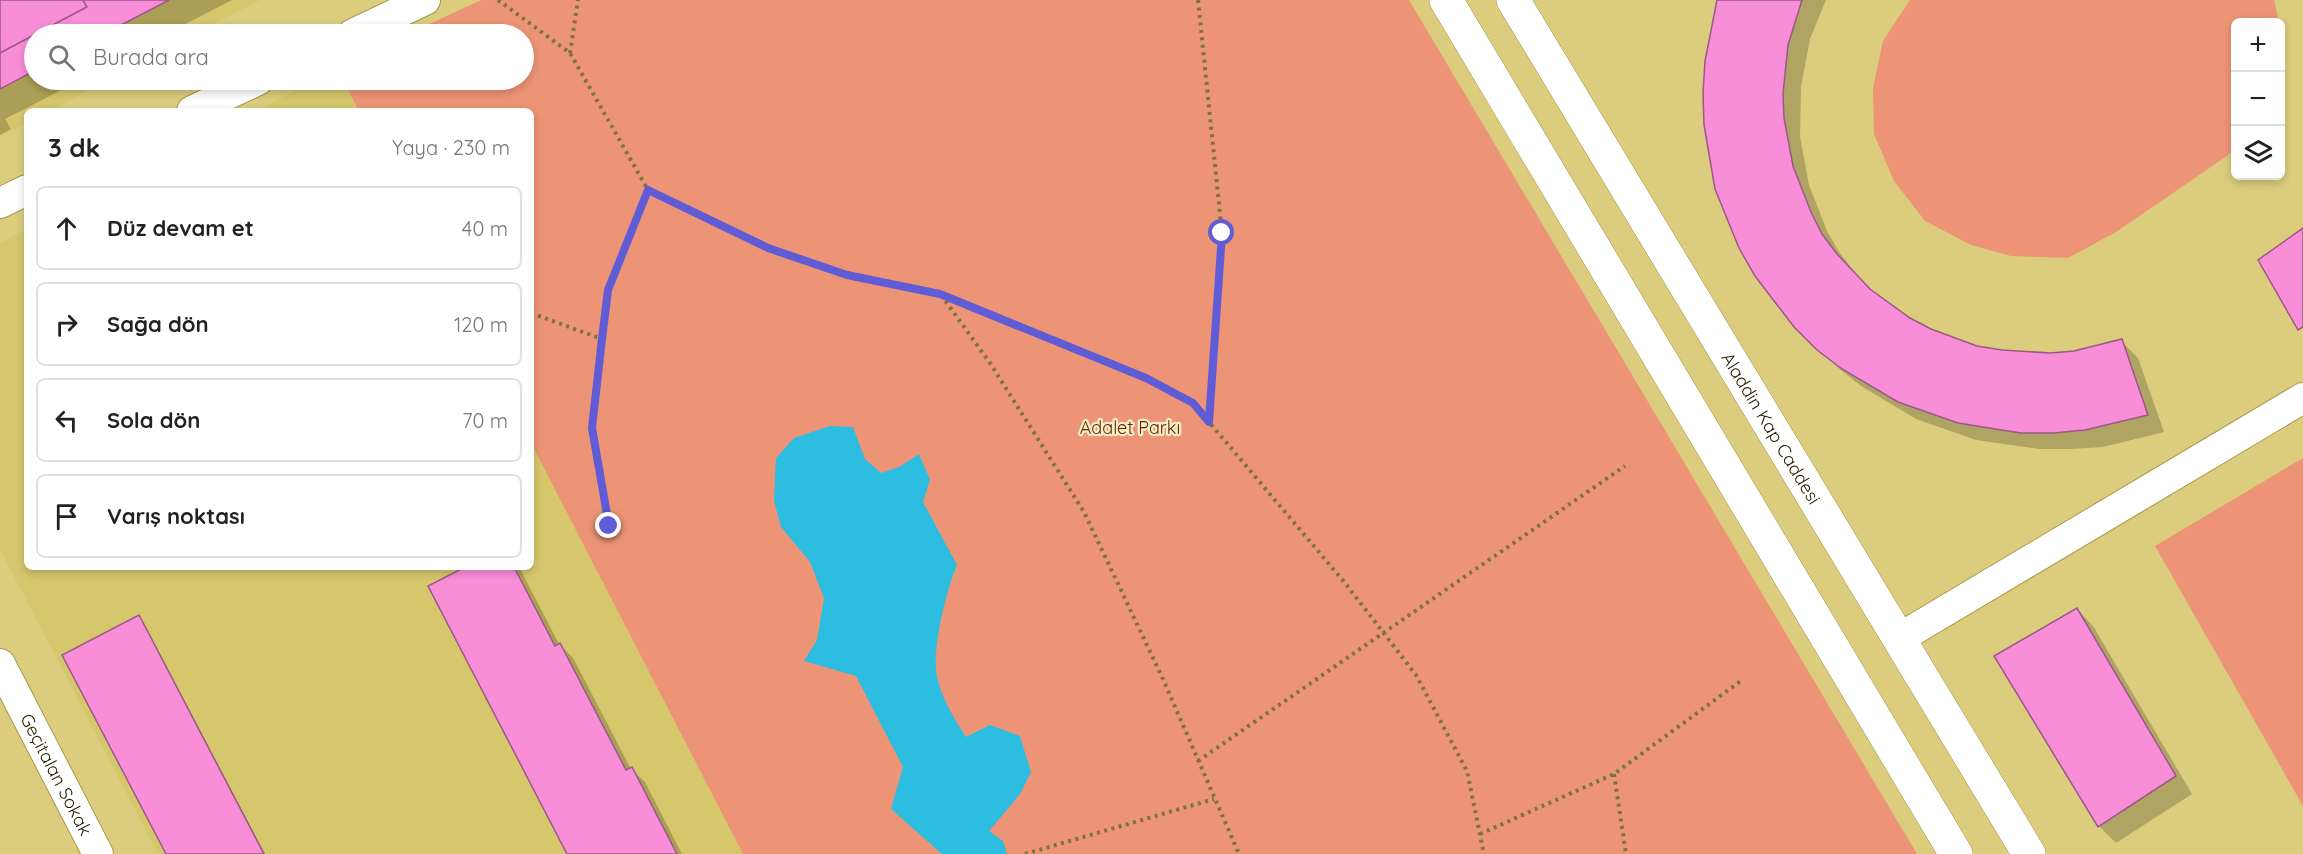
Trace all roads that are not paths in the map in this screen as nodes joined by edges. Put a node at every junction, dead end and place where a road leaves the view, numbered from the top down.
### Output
1 (425, 0) edge
2 (1446, 0) edge
3 (1513, 0) edge
4 (373, 24) edge
5 (237, 90) edge
6 (198, 108) edge
7 (24, 191) edge
8 (0, 203) edge
9 (2303, 398) edge
10 (1898, 639) junction
11 (0, 664) edge
12 (98, 854) edge
13 (1956, 854) edge
14 (2029, 854) edge

1 - 4 street
2 - 13 street
3 - 10 street, Aladdin Kap Caddesi
5 - 6 street
7 - 8 street
9 - 10 street
10 - 14 street, Aladdin Kap Caddesi
11 - 12 street, Geçitalan Sokak

